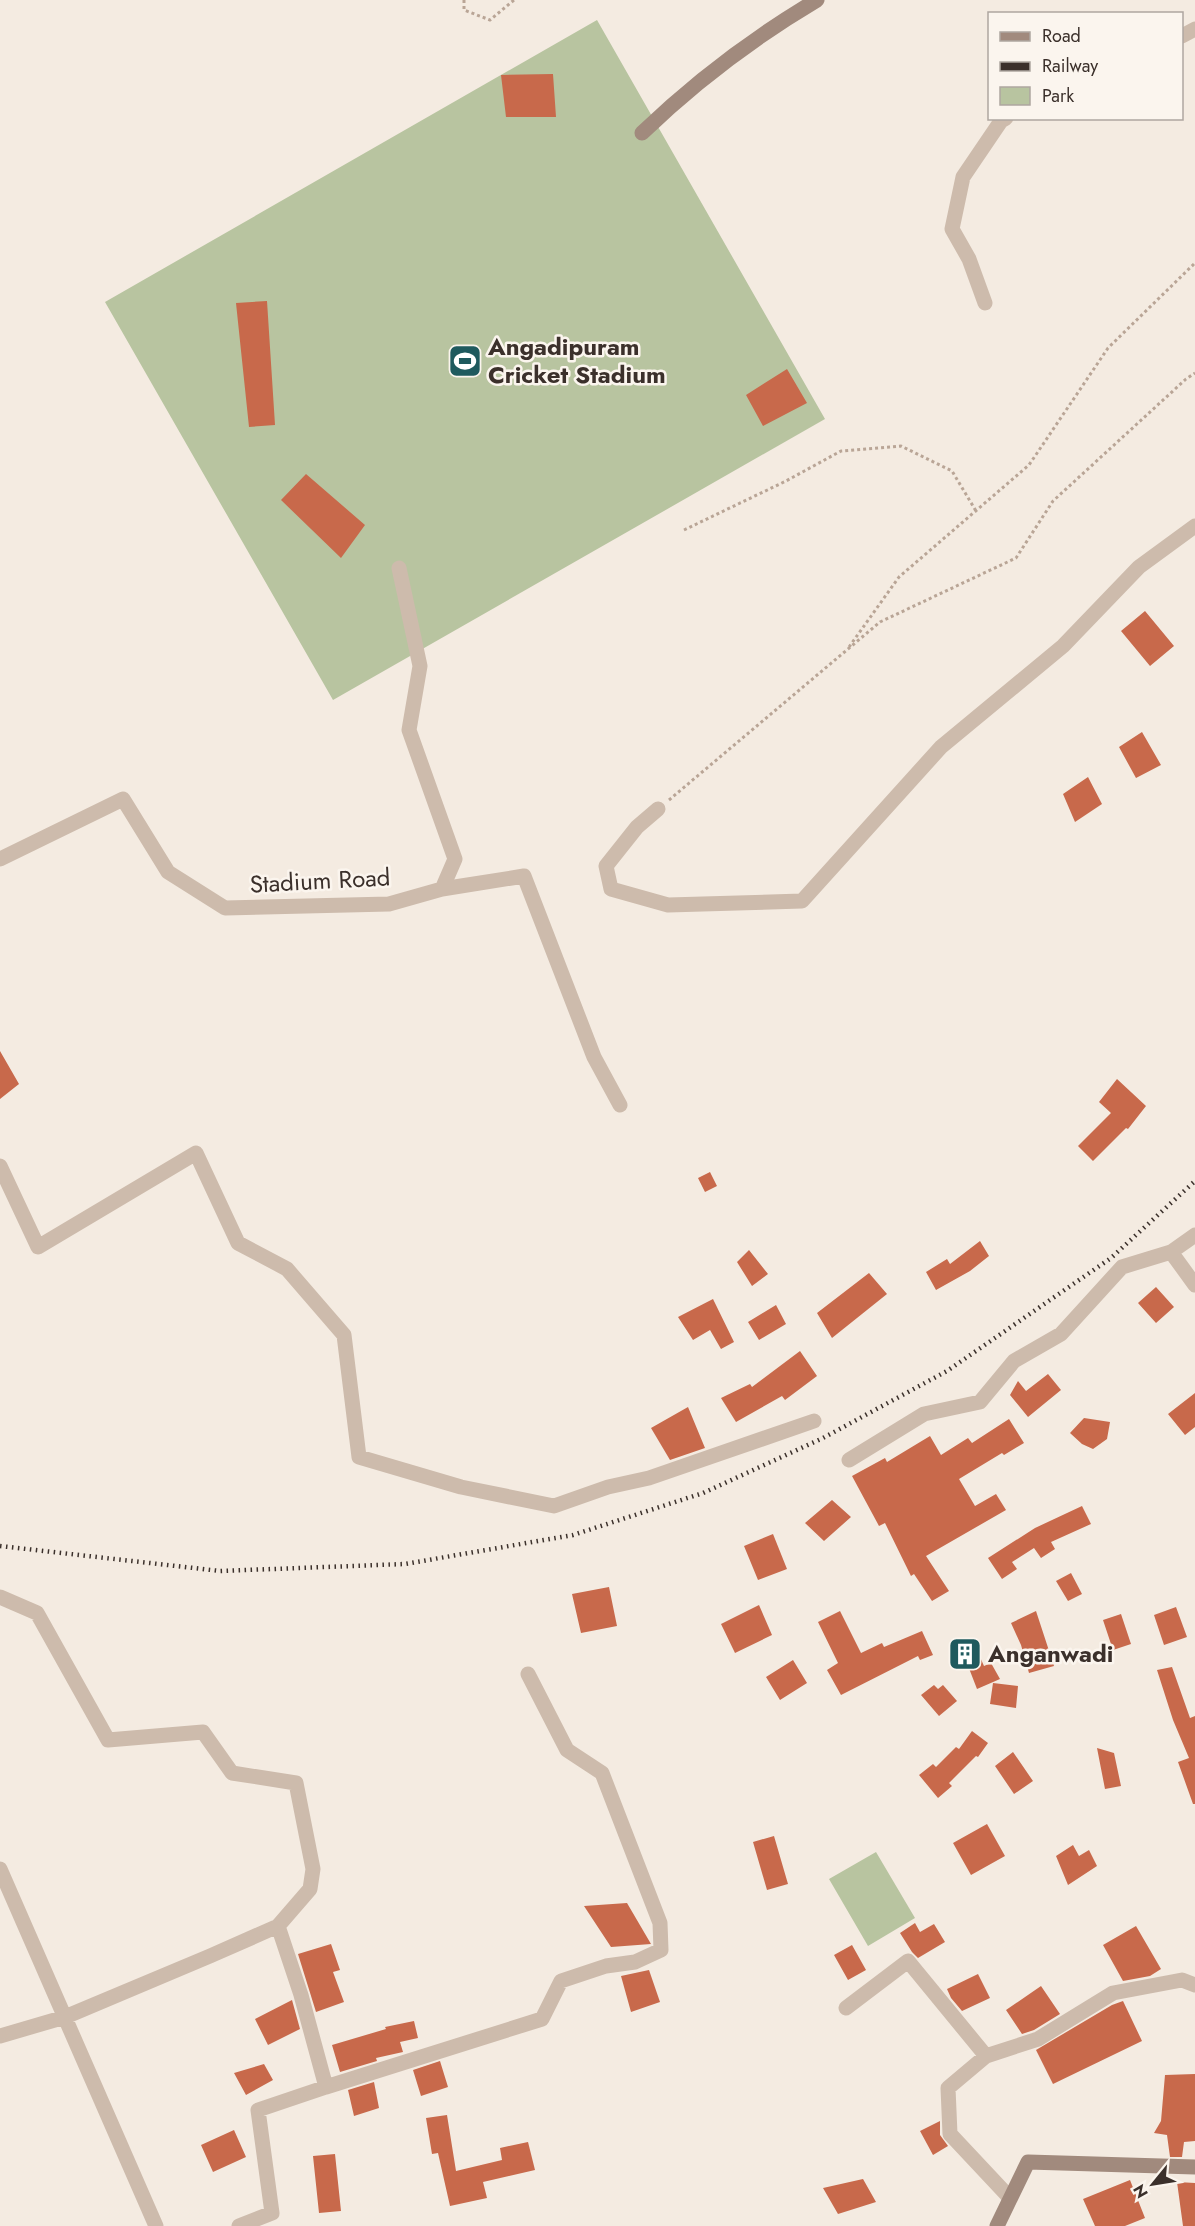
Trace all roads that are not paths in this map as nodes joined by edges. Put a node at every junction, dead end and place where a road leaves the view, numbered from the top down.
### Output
1 (817, 0) edge
2 (1003, 120) edge
3 (642, 133) dead end
4 (985, 303) dead end
5 (1195, 526) edge
6 (399, 568) dead end
7 (658, 809) road end
8 (0, 859) edge
9 (442, 889) junction
10 (620, 1106) dead end
11 (0, 1167) edge
12 (1195, 1234) edge
13 (1171, 1252) junction
14 (1195, 1286) edge
15 (814, 1421) dead end
16 (849, 1460) dead end
17 (0, 1596) edge
18 (528, 1674) dead end
19 (0, 1869) edge
20 (278, 1926) junction
21 (1195, 1985) edge
22 (846, 2008) dead end
23 (65, 2017) junction
24 (0, 2036) edge
25 (986, 2056) junction
26 (326, 2087) junction
27 (1195, 2167) edge
28 (1010, 2198) junction
29 (156, 2226) edge
30 (239, 2226) edge
31 (997, 2226) edge

1 - 3 street
2 - 4 street
5 - 7 street
6 - 9 street
8 - 9 street, Stadium Road
9 - 10 street
11 - 15 street
12 - 13 street
13 - 14 street
13 - 16 street
17 - 20 street
18 - 26 street
19 - 23 street
20 - 23 street
20 - 26 street
21 - 25 street
22 - 25 street
23 - 24 street
23 - 29 street
25 - 28 street
26 - 30 street
27 - 28 street
28 - 31 street

